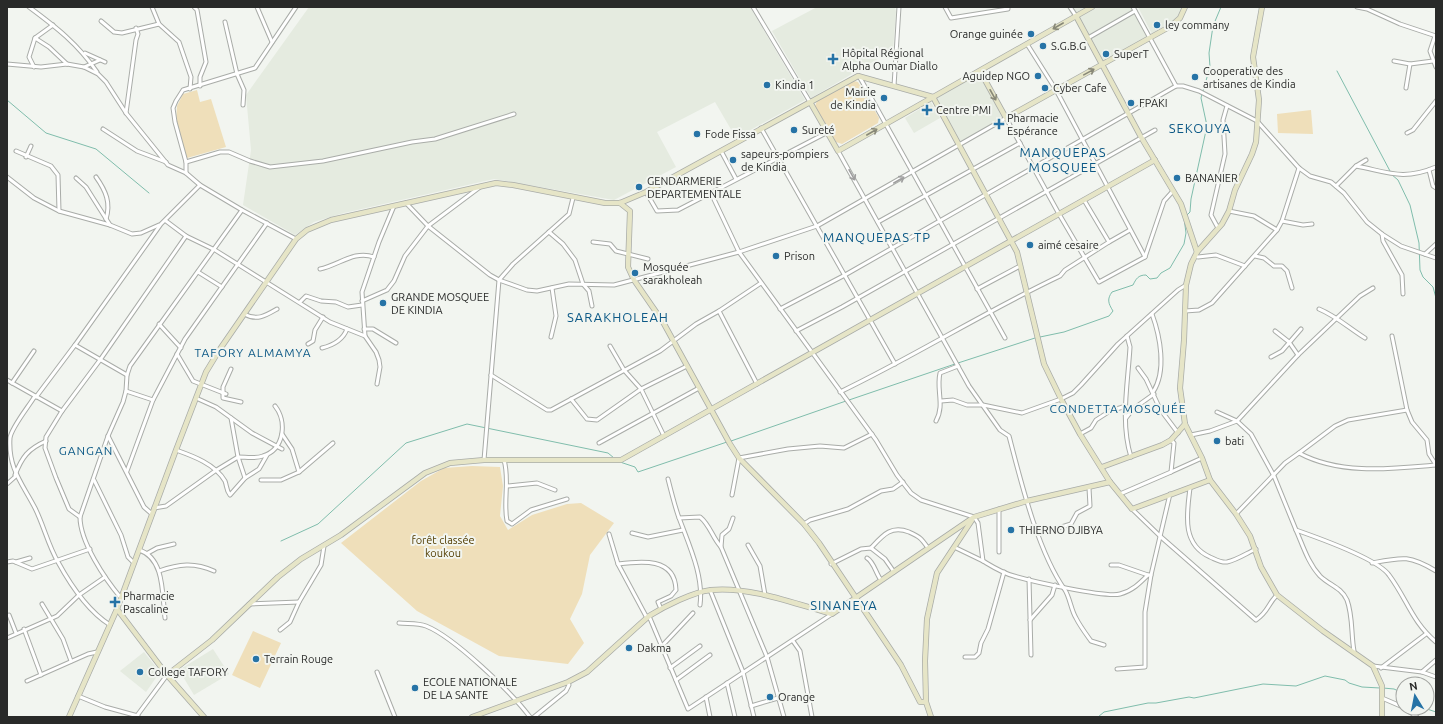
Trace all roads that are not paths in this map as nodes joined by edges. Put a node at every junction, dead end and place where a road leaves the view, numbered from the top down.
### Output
1 (29, 7) edge
2 (152, 7) edge
3 (194, 7) edge
4 (257, 7) edge
5 (296, 7) edge
6 (754, 7) edge
7 (899, 7) edge
8 (945, 7) edge
9 (1008, 7) edge
10 (1070, 7) edge
11 (1092, 7) edge
12 (1185, 7) edge
13 (1262, 7) edge
14 (1357, 7) edge
15 (1134, 9) edge
16 (1076, 16) junction
17 (101, 22) dead end
18 (225, 22) dead end
19 (158, 24) junction
20 (53, 25) junction
21 (136, 28) junction
22 (1435, 36) edge
23 (34, 38) junction
24 (1088, 38) junction
25 (1150, 38) junction
26 (272, 42) junction
27 (1027, 44) junction
28 (85, 53) junction
29 (100, 60) junction
30 (1394, 61) dead end
31 (1433, 61) junction
32 (105, 62) dead end
33 (7, 64) edge
34 (67, 64) junction
35 (92, 64) junction
36 (1102, 64) junction
37 (1410, 64) junction
38 (34, 67) junction
39 (84, 67) junction
40 (1436, 67) edge
41 (980, 71) junction
42 (98, 74) junction
43 (237, 74) junction
44 (858, 76) junction
45 (200, 86) junction
46 (894, 86) junction
47 (1176, 86) junction
48 (1406, 88) dead end
49 (190, 89) junction
50 (1056, 90) junction
51 (932, 97) junction
52 (1436, 101) edge
53 (810, 102) junction
54 (243, 105) dead end
55 (1227, 106) junction
56 (1128, 112) junction
57 (126, 113) junction
58 (514, 114) dead end
59 (1006, 118) junction
60 (1257, 121) junction
61 (886, 124) junction
62 (761, 128) junction
63 (102, 129) dead end
64 (1155, 130) dead end
65 (828, 132) junction
66 (1407, 134) dead end
67 (1141, 137) junction
68 (1081, 139) junction
69 (1020, 143) junction
70 (31, 146) dead end
71 (958, 146) junction
72 (720, 150) junction
73 (16, 151) dead end
74 (838, 151) junction
75 (26, 157) junction
76 (778, 158) junction
77 (1155, 160) junction
78 (1366, 160) dead end
79 (166, 162) junction
80 (186, 162) junction
81 (1095, 163) junction
82 (1033, 166) junction
83 (1356, 166) junction
84 (1299, 168) junction
85 (1436, 168) edge
86 (972, 170) junction
87 (1428, 170) junction
88 (912, 172) junction
89 (186, 173) junction
90 (7, 177) edge
91 (96, 177) dead end
92 (76, 178) dead end
93 (736, 179) junction
94 (200, 185) junction
95 (482, 185) junction
96 (1109, 186) junction
97 (1336, 186) junction
98 (1436, 188) edge
99 (1046, 190) junction
100 (1174, 191) junction
101 (646, 192) junction
102 (711, 193) junction
103 (985, 194) junction
104 (926, 196) junction
105 (574, 198) junction
106 (865, 199) junction
107 (1084, 200) junction
108 (406, 203) junction
109 (620, 203) junction
110 (395, 206) junction
111 (242, 210) junction
112 (58, 211) junction
113 (1229, 211) junction
114 (1059, 214) junction
115 (998, 217) junction
116 (106, 220) junction
117 (166, 221) junction
118 (940, 221) junction
119 (1282, 221) junction
120 (878, 222) junction
121 (267, 223) junction
122 (161, 224) junction
123 (1312, 224) dead end
124 (110, 225) junction
125 (428, 226) junction
126 (817, 226) junction
127 (1218, 228) junction
128 (1130, 230) junction
129 (1277, 230) junction
130 (549, 232) junction
131 (1382, 234) junction
132 (186, 236) junction
133 (296, 239) junction
134 (1011, 241) junction
135 (593, 242) dead end
136 (1109, 242) junction
137 (952, 243) junction
138 (1436, 244) edge
139 (892, 248) junction
140 (215, 250) junction
141 (739, 252) junction
142 (1196, 254) junction
143 (1425, 254) junction
144 (629, 255) junction
145 (374, 256) junction
146 (1255, 256) junction
147 (1084, 257) junction
148 (1146, 257) junction
149 (1436, 258) edge
150 (648, 259) dead end
151 (238, 265) junction
152 (1020, 266) junction
153 (1245, 266) junction
154 (965, 267) junction
155 (320, 269) dead end
156 (904, 270) junction
157 (198, 272) junction
158 (845, 275) junction
159 (499, 280) junction
160 (634, 280) junction
161 (266, 281) junction
162 (761, 282) junction
163 (582, 284) junction
164 (1186, 285) junction
165 (222, 287) junction
166 (552, 288) junction
167 (1292, 288) dead end
168 (1373, 288) dead end
169 (977, 289) junction
170 (1027, 292) junction
171 (917, 294) junction
172 (1403, 294) dead end
173 (857, 297) junction
174 (300, 302) junction
175 (362, 303) junction
176 (592, 306) dead end
177 (277, 309) dead end
178 (780, 309) junction
179 (1319, 309) dead end
180 (719, 311) junction
181 (990, 311) junction
182 (1185, 311) junction
183 (244, 314) junction
184 (1152, 314) junction
185 (323, 317) junction
186 (1339, 318) junction
187 (870, 320) junction
188 (159, 324) junction
189 (348, 329) junction
190 (364, 329) junction
191 (1301, 329) dead end
192 (796, 330) junction
193 (1275, 331) dead end
194 (365, 336) junction
195 (1127, 336) junction
196 (1392, 336) dead end
197 (551, 337) dead end
198 (941, 337) junction
199 (1005, 338) dead end
200 (1364, 338) dead end
201 (673, 341) junction
202 (1289, 342) junction
203 (396, 343) dead end
204 (308, 344) dead end
205 (75, 345) junction
206 (610, 346) dead end
207 (180, 348) junction
208 (322, 348) dead end
209 (34, 351) dead end
210 (812, 353) junction
211 (177, 354) junction
212 (1298, 355) junction
213 (1271, 357) dead end
214 (100, 360) junction
215 (895, 364) junction
216 (957, 364) junction
217 (688, 366) junction
218 (1138, 368) dead end
219 (231, 369) dead end
220 (624, 370) junction
221 (491, 375) junction
222 (127, 376) junction
223 (7, 380) edge
224 (12, 383) junction
225 (377, 384) dead end
226 (757, 384) junction
227 (201, 385) junction
228 (641, 388) junction
229 (699, 388) junction
230 (126, 390) junction
231 (840, 392) junction
232 (222, 393) junction
233 (1153, 393) junction
234 (226, 394) dead end
235 (35, 396) junction
236 (196, 398) junction
237 (571, 399) junction
238 (1061, 399) junction
239 (153, 400) junction
240 (941, 401) junction
241 (241, 402) dead end
242 (983, 405) junction
243 (275, 406) dead end
244 (1126, 406) junction
245 (712, 409) junction
246 (1406, 410) junction
247 (62, 411) junction
248 (1217, 412) dead end
249 (652, 413) junction
250 (231, 418) junction
251 (1126, 418) junction
252 (936, 421) dead end
253 (1237, 421) junction
254 (1185, 424) junction
255 (7, 430) edge
256 (1178, 433) junction
257 (11, 434) junction
258 (282, 434) junction
259 (872, 434) junction
260 (1080, 434) junction
261 (1191, 435) junction
262 (108, 436) junction
263 (664, 436) junction
264 (46, 440) junction
265 (1170, 440) junction
266 (333, 443) dead end
267 (598, 443) dead end
268 (277, 445) junction
269 (282, 449) dead end
270 (176, 450) junction
271 (1299, 453) junction
272 (267, 455) junction
273 (1131, 456) junction
274 (238, 457) junction
275 (739, 458) junction
276 (1202, 458) junction
277 (484, 460) junction
278 (504, 460) junction
279 (1436, 465) edge
280 (1102, 468) junction
281 (127, 471) junction
282 (215, 471) junction
283 (299, 472) junction
284 (1171, 472) junction
285 (15, 476) junction
286 (1274, 476) junction
287 (246, 478) junction
288 (668, 479) dead end
289 (94, 480) junction
290 (261, 480) dead end
291 (1210, 480) junction
292 (903, 482) junction
293 (1110, 482) junction
294 (7, 484) edge
295 (507, 486) junction
296 (1089, 488) junction
297 (1190, 488) junction
298 (555, 490) dead end
299 (1120, 494) junction
300 (1170, 494) junction
301 (732, 495) dead end
302 (567, 499) dead end
303 (1027, 501) junction
304 (154, 508) junction
305 (999, 509) junction
306 (1132, 509) junction
307 (152, 514) junction
308 (1236, 514) junction
309 (80, 517) junction
310 (974, 517) junction
311 (679, 518) junction
312 (733, 518) dead end
313 (804, 524) junction
314 (684, 530) junction
315 (1038, 530) junction
316 (1296, 530) junction
317 (632, 533) dead end
318 (609, 534) dead end
319 (1161, 537) junction
320 (174, 544) dead end
321 (748, 545) dead end
322 (324, 546) junction
323 (721, 547) junction
324 (954, 547) junction
325 (871, 548) junction
326 (928, 548) junction
327 (90, 549) junction
328 (139, 550) junction
329 (1256, 550) junction
330 (999, 552) dead end
331 (148, 553) junction
332 (30, 558) dead end
333 (867, 558) dead end
334 (57, 561) junction
335 (983, 561) junction
336 (7, 562) edge
337 (16, 562) junction
338 (134, 562) junction
339 (1372, 563) junction
340 (618, 564) junction
341 (831, 564) junction
342 (1111, 565) dead end
343 (159, 571) junction
344 (214, 571) dead end
345 (1436, 571) edge
346 (894, 572) junction
347 (1004, 572) junction
348 (1149, 575) junction
349 (105, 577) junction
350 (1029, 579) junction
351 (881, 580) junction
352 (1055, 585) junction
353 (1060, 585) junction
354 (710, 590) junction
355 (740, 591) junction
356 (702, 592) junction
357 (79, 595) junction
358 (1277, 595) junction
359 (766, 596) junction
360 (121, 598) junction
361 (855, 598) junction
362 (299, 602) junction
363 (42, 604) dead end
364 (249, 604) junction
365 (700, 605) dead end
366 (117, 609) junction
367 (660, 609) junction
368 (692, 613) dead end
369 (832, 614) junction
370 (9, 615) dead end
371 (648, 617) junction
372 (50, 618) junction
373 (164, 618) dead end
374 (1030, 620) junction
375 (399, 622) dead end
376 (110, 625) junction
377 (24, 629) junction
378 (280, 630) dead end
379 (16, 633) junction
380 (1426, 634) junction
381 (7, 638) edge
382 (793, 640) junction
383 (1436, 642) edge
384 (1104, 645) dead end
385 (700, 646) dead end
386 (661, 647) junction
387 (1354, 651) junction
388 (98, 652) junction
389 (710, 655) dead end
390 (1031, 655) dead end
391 (965, 657) dead end
392 (767, 658) junction
393 (1436, 660) edge
394 (71, 661) junction
395 (1373, 666) junction
396 (670, 668) junction
397 (1381, 668) junction
398 (1117, 669) dead end
399 (377, 672) dead end
400 (743, 672) junction
401 (1422, 672) junction
402 (41, 675) junction
403 (167, 675) junction
404 (1436, 676) edge
405 (676, 680) junction
406 (27, 681) dead end
407 (568, 682) junction
408 (726, 683) junction
409 (78, 696) junction
410 (706, 697) junction
411 (778, 698) junction
412 (1382, 698) junction
413 (518, 702) junction
414 (926, 702) junction
415 (1395, 704) edge
416 (751, 706) junction
417 (137, 716) edge
418 (1383, 716) edge
419 (69, 717) edge
420 (204, 717) edge
421 (395, 717) edge
422 (472, 717) edge
423 (530, 717) edge
424 (534, 717) edge
425 (710, 717) edge
426 (735, 717) edge
427 (754, 717) edge
428 (784, 717) edge
429 (812, 717) edge
430 (932, 717) edge

1 - 20 street
2 - 19 street
3 - 45 street
4 - 26 street
5 - 26 street
6 - 53 street
7 - 46 street
8 - 9 street
10 - 16 street
11 - 16 street
12 - 25 street
13 - 60 street
14 - 22 street
15 - 24 street
15 - 25 street
16 - 24 street
16 -> 27 street
17 - 21 street
18 - 43 street
19 - 21 street
19 - 49 street
20 - 23 street
20 - 28 street
21 - 57 street
22 - 31 street
23 - 34 street
23 - 38 street
24 - 36 street
25 - 36 street
25 - 47 street
26 - 43 street
27 - 41 street
27 - 50 street
28 - 29 street
28 - 35 street
29 - 32 street
29 - 35 street
30 - 37 street
31 - 37 street
31 - 40 street
33 - 38 street
34 - 38 street
34 - 39 street
35 - 39 street
35 - 42 street
50 -> 36 street
36 - 56 street
37 - 48 street
39 - 42 street
41 - 51 street
41 -> 59 street
42 - 57 street
43 - 45 street
43 - 54 street
44 - 46 street
44 - 53 street
44 - 61 street
45 - 49 street
46 - 51 street
47 - 55 street
47 - 56 street
49 - 80 street
50 - 59 street
50 - 68 street
51 - 61 street
51 - 71 street
52 - 66 street
53 - 62 street
53 - 65 street
55 - 60 street
55 - 127 street
56 - 67 street
56 - 68 street
57 - 79 street
58 - 80 street
59 - 69 street
59 - 71 street
60 - 84 street
60 - 113 street
74 -> 61 street
61 - 88 street
62 - 72 street
62 - 76 street
63 - 79 street
64 - 67 street
65 - 74 street
65 - 76 street
67 - 77 street
67 - 81 street
68 - 81 street
68 - 82 street
69 - 82 street
69 - 86 street
70 - 75 street
71 - 86 street
71 - 88 street
72 - 93 street
72 - 101 street
73 - 75 street
74 -> 106 street
75 - 112 street
76 - 93 street
76 - 126 street
77 - 96 street
77 - 100 street
78 - 83 street
79 - 89 street
80 - 89 street
81 - 96 street
81 - 99 street
82 - 99 street
82 - 103 street
83 - 87 street
83 - 97 street
84 - 97 street
84 - 119 street
85 - 87 street
86 - 103 street
86 - 104 street
87 - 98 street
88 - 104 street
106 -> 88 street
89 - 94 street
90 - 112 street
91 - 116 street
92 - 116 street
93 - 102 street
94 - 111 street
94 - 117 street
95 - 105 street
95 - 108 street
95 - 125 street
96 - 107 street
96 - 128 street
97 - 131 street
99 - 114 street
99 - 115 street
100 - 142 street
100 - 148 street
101 - 102 street
101 - 109 street
102 - 141 street
103 - 115 street
103 - 118 street
104 - 118 street
104 - 120 street
105 - 109 street
105 - 130 street
106 - 120 street
106 - 126 street
107 - 114 street
107 - 136 street
108 - 110 street
108 - 125 street
109 - 144 street
110 - 133 street
110 - 145 street
111 - 121 street
111 - 140 street
112 - 124 street
113 - 127 street
113 - 129 street
114 - 134 street
114 - 147 street
115 - 134 street
115 - 137 street
116 - 124 street
117 - 122 street
117 - 132 street
118 - 137 street
118 - 139 street
119 - 123 street
119 - 129 street
120 - 139 street
121 - 133 street
121 - 151 street
122 - 124 street
122 - 205 street
125 - 159 street
125 - 175 street
126 - 141 street
126 - 158 street
127 - 142 street
128 - 136 street
128 - 148 street
129 - 146 street
130 - 159 street
130 - 163 street
131 - 143 street
131 - 172 street
132 - 140 street
132 - 214 street
133 - 161 street
134 - 152 street
134 - 154 street
135 - 144 street
136 - 147 street
137 - 154 street
137 - 156 street
138 - 143 street
139 - 156 street
139 - 158 street
140 - 151 street
140 - 157 street
141 - 160 street
141 - 162 street
142 - 153 street
142 - 164 street
143 - 149 street
144 - 150 street
144 - 160 street
145 - 155 street
145 - 175 street
146 - 153 street
146 - 167 street
147 - 148 street
147 - 170 street
151 - 161 street
151 - 165 street
152 - 169 street
152 - 170 street
153 - 182 street
154 - 169 street
154 - 171 street
156 - 171 street
156 - 173 street
157 - 165 street
157 - 188 street
158 - 173 street
158 - 178 street
159 - 166 street
159 - 221 street
160 - 163 street
160 - 201 street
161 - 174 street
161 - 183 street
162 - 178 street
162 - 180 street
163 - 166 street
163 - 176 street
164 - 182 street
164 - 184 street
165 - 207 street
166 - 197 street
168 - 186 street
169 - 181 street
170 - 181 street
170 - 238 street
171 - 187 street
171 - 198 street
173 - 187 street
173 - 192 street
174 - 175 street
174 - 185 street
175 - 190 street
177 - 183 street
178 - 192 street
179 - 186 street
180 - 201 street
180 - 226 street
181 - 198 street
181 - 199 street
182 - 254 street
183 - 227 street
184 - 195 street
184 - 233 street
185 - 189 street
185 - 204 street
186 - 200 street
186 - 212 street
187 - 210 street
187 - 215 street
188 - 207 street
188 - 222 street
189 - 194 street
189 - 208 street
190 - 194 street
190 - 203 street
191 - 202 street
192 - 210 street
193 - 202 street
194 - 225 street
195 - 238 street
195 - 244 street
196 - 246 street
198 - 215 street
198 - 216 street
201 - 217 street
201 - 220 street
202 - 212 street
202 - 213 street
205 - 214 street
205 - 235 street
206 - 220 street
207 - 211 street
209 - 224 street
210 - 226 street
210 - 231 street
211 - 227 street
211 - 239 street
212 - 253 street
214 - 222 street
214 - 247 street
215 - 231 street
216 - 240 street
216 - 242 street
217 - 228 street
217 - 229 street
218 - 233 street
219 - 232 street
220 - 228 street
220 - 237 street
221 - 237 street
221 - 277 street
222 - 230 street
223 - 224 street
224 - 235 street
226 - 245 street
227 - 232 street
227 - 236 street
228 - 237 street
228 - 249 street
229 - 245 street
229 - 249 street
230 - 239 street
230 - 262 street
231 - 259 street
232 - 234 street
232 - 241 street
233 - 251 street
233 - 256 street
235 - 247 street
235 - 257 street
236 - 250 street
236 - 270 street
238 - 242 street
238 - 260 street
239 - 281 street
240 - 242 street
240 - 252 street
242 - 303 street
243 - 258 street
244 - 251 street
244 - 260 street
245 - 263 street
245 - 275 street
246 - 271 street
246 - 279 street
247 - 264 street
248 - 253 street
249 - 263 street
249 - 267 street
250 - 268 street
250 - 274 street
251 - 273 street
253 - 261 street
253 - 286 street
254 - 256 street
254 - 261 street
255 - 257 street
256 - 265 street
257 - 285 street
258 - 268 street
258 - 283 street
259 - 275 street
259 - 292 street
260 - 280 street
261 - 276 street
262 - 281 street
262 - 289 street
263 - 278 street
264 - 285 street
264 - 309 street
265 - 273 street
265 - 284 street
266 - 283 street
268 - 269 street
268 - 272 street
270 - 282 street
270 - 304 street
271 - 279 street
271 - 286 street
272 - 274 street
272 - 287 street
273 - 280 street
274 - 282 street
274 - 287 street
275 - 301 street
275 - 313 street
276 - 284 street
276 - 291 street
277 - 278 street
277 - 322 street
278 - 295 street
280 - 293 street
281 - 307 street
282 - 287 street
282 - 304 street
283 - 290 street
284 - 299 street
285 - 294 street
285 - 334 street
286 - 308 street
286 - 316 street
288 - 311 street
289 - 309 street
289 - 338 street
291 - 297 street
291 - 308 street
292 - 310 street
292 - 313 street
293 - 296 street
293 - 299 street
295 - 298 street
295 - 302 street
296 - 303 street
296 - 315 street
297 - 300 street
297 - 329 street
299 - 306 street
300 - 306 street
300 - 319 street
303 - 305 street
303 - 315 street
304 - 307 street
305 - 310 street
305 - 330 street
306 - 319 street
307 - 328 street
308 - 329 street
309 - 327 street
310 - 324 street
310 - 326 street
310 - 335 street
311 - 314 street
311 - 323 street
312 - 323 street
313 - 341 street
314 - 317 street
314 - 356 street
315 - 353 street
316 - 339 street
316 - 387 street
318 - 340 street
319 - 348 street
319 - 358 street
320 - 331 street
321 - 359 street
322 - 362 street
322 - 364 street
323 - 355 street
324 - 335 street
324 - 414 street
325 - 326 street
325 - 341 street
325 - 346 street
326 - 346 street
327 - 334 street
327 - 349 street
328 - 331 street
328 - 338 street
329 - 358 street
331 - 343 street
332 - 337 street
333 - 351 street
334 - 337 street
334 - 357 street
335 - 347 street
336 - 337 street
338 - 360 street
339 - 345 street
339 - 380 street
340 - 367 street
340 - 371 street
341 - 361 street
342 - 348 street
343 - 344 street
343 - 373 street
346 - 351 street
347 - 350 street
347 - 391 street
348 - 353 street
348 - 398 street
349 - 357 street
349 - 360 street
350 - 352 street
350 - 374 street
351 - 361 street
352 - 353 street
352 - 374 street
353 - 384 street
354 - 355 street
354 - 356 street
354 - 400 street
355 - 359 street
355 - 392 street
356 - 365 street
356 - 367 street
357 - 372 street
357 - 376 street
358 - 387 street
359 - 369 street
360 - 366 street
361 - 369 street
361 - 414 street
362 - 364 street
362 - 378 street
363 - 372 street
364 - 403 street
366 - 376 street
366 - 403 street
367 - 371 street
368 - 386 street
369 - 382 street
370 - 379 street
371 - 386 street
371 - 407 street
372 - 377 street
372 - 394 street
374 - 390 street
375 - 413 street
376 - 388 street
377 - 379 street
377 - 402 street
379 - 381 street
380 - 383 street
380 - 397 street
382 - 392 street
382 - 429 street
385 - 396 street
386 - 396 street
387 - 395 street
388 - 394 street
388 - 409 street
389 - 405 street
392 - 400 street
392 - 411 street
393 - 401 street
394 - 402 street
395 - 397 street
395 - 412 street
396 - 405 street
397 - 401 street
399 - 421 street
400 - 408 street
400 - 416 street
401 - 404 street
402 - 406 street
403 - 417 street
403 - 420 street
405 - 410 street
407 - 413 street
407 - 424 street
408 - 410 street
408 - 426 street
409 - 417 street
409 - 419 street
410 - 425 street
411 - 416 street
411 - 428 street
412 - 415 street
412 - 418 street
413 - 422 street
413 - 423 street
414 - 430 street
416 - 427 street

